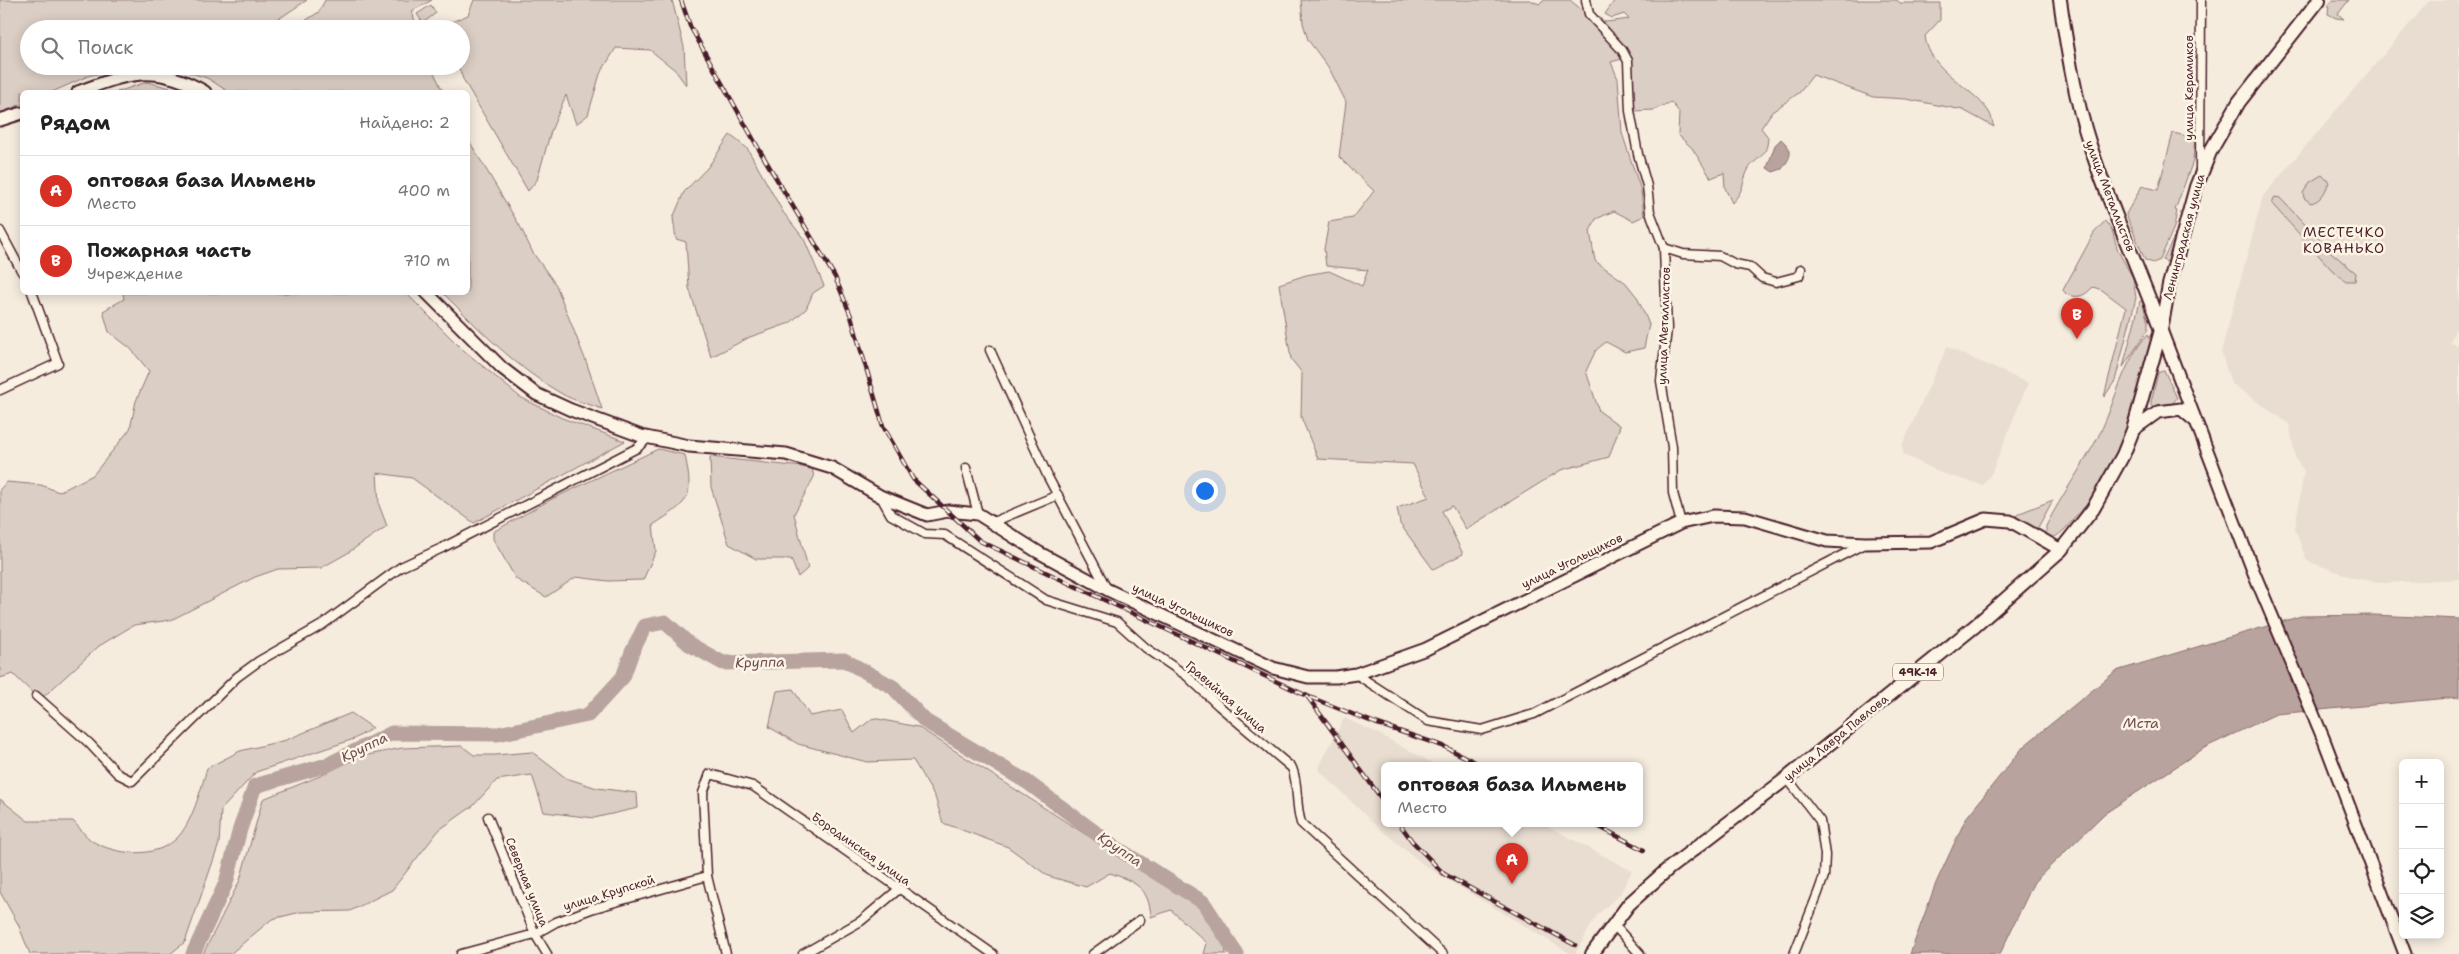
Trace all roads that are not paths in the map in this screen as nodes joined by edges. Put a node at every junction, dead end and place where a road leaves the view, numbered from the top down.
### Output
1 (1586, 0) edge
2 (2060, 0) edge
3 (2201, 0) edge
4 (2319, 0) edge
5 (133, 75) edge
6 (161, 75) edge
7 (83, 90) edge
8 (200, 90) edge
9 (20, 114) edge
10 (0, 120) edge
11 (2200, 177) junction
12 (0, 231) edge
13 (1664, 248) junction
14 (1683, 254) junction
15 (1666, 262) junction
16 (20, 268) edge
17 (1801, 269) dead end
18 (33, 295) edge
19 (429, 295) edge
20 (2161, 330) junction
21 (990, 350) dead end
22 (0, 390) edge
23 (2196, 423) junction
24 (2133, 430) junction
25 (648, 438) junction
26 (966, 468) dead end
27 (1058, 495) junction
28 (880, 496) junction
29 (978, 514) junction
30 (993, 522) junction
31 (1680, 523) junction
32 (1865, 543) junction
33 (2061, 550) junction
34 (1108, 590) junction
35 (1356, 674) junction
36 (36, 696) dead end
37 (1787, 778) junction
38 (488, 817) dead end
39 (707, 876) junction
40 (898, 889) junction
41 (1140, 920) dead end
42 (1613, 924) junction
43 (535, 934) junction
44 (461, 954) edge
45 (547, 954) edge
46 (726, 954) edge
47 (803, 954) edge
48 (993, 954) edge
49 (1093, 954) edge
50 (1444, 954) edge
51 (1592, 954) edge
52 (1640, 954) edge
53 (1794, 954) edge
54 (2405, 954) edge

1 - 13 street
2 - 20 main road, улица Металлистов
3 - 11 street, улица Керамиков
4 - 11 main road, Ленинградская улица
5 - 7 street
6 - 8 street
9 - 10 street
11 - 20 main road, Ленинградская улица
12 - 16 street
13 - 14 street, улица Металлистов
13 - 15 street, улица Металлистов
14 - 15 street
14 - 17 street, улица Металлистов
15 - 31 street, улица Металлистов
18 - 22 street
19 - 25 street
20 - 23 street
20 - 24 main road, улица Лавра Павлова / 49К-14
21 - 27 street
23 - 24 street
23 - 54 street
24 - 33 main road, улица Лавра Павлова / 49К-14
25 - 28 street
25 - 36 street
26 - 29 street
27 - 30 street
27 - 34 street
28 - 29 street
28 - 50 street, Гравийная улица
29 - 30 street, улица Угольщиков
30 - 34 street, улица Угольщиков
31 - 32 street, улица Угольщиков
31 - 35 street, улица Угольщиков
32 - 33 street, улица Угольщиков
32 - 35 street
33 - 37 main road, улица Лавра Павлова / 49К-14
34 - 35 street, улица Угольщиков
37 - 42 main road, улица Лавра Павлова / 49К-14
37 - 53 street
38 - 43 street, Северная улица
39 - 40 street, Бородинская улица
39 - 43 street, улица Крупской
39 - 46 street
40 - 47 street
40 - 48 street, Бородинская улица
41 - 49 street
42 - 51 main road, улица Лавра Павлова / 49К-14
42 - 52 street
43 - 44 street, улица Крупской
43 - 45 street, Северная улица

